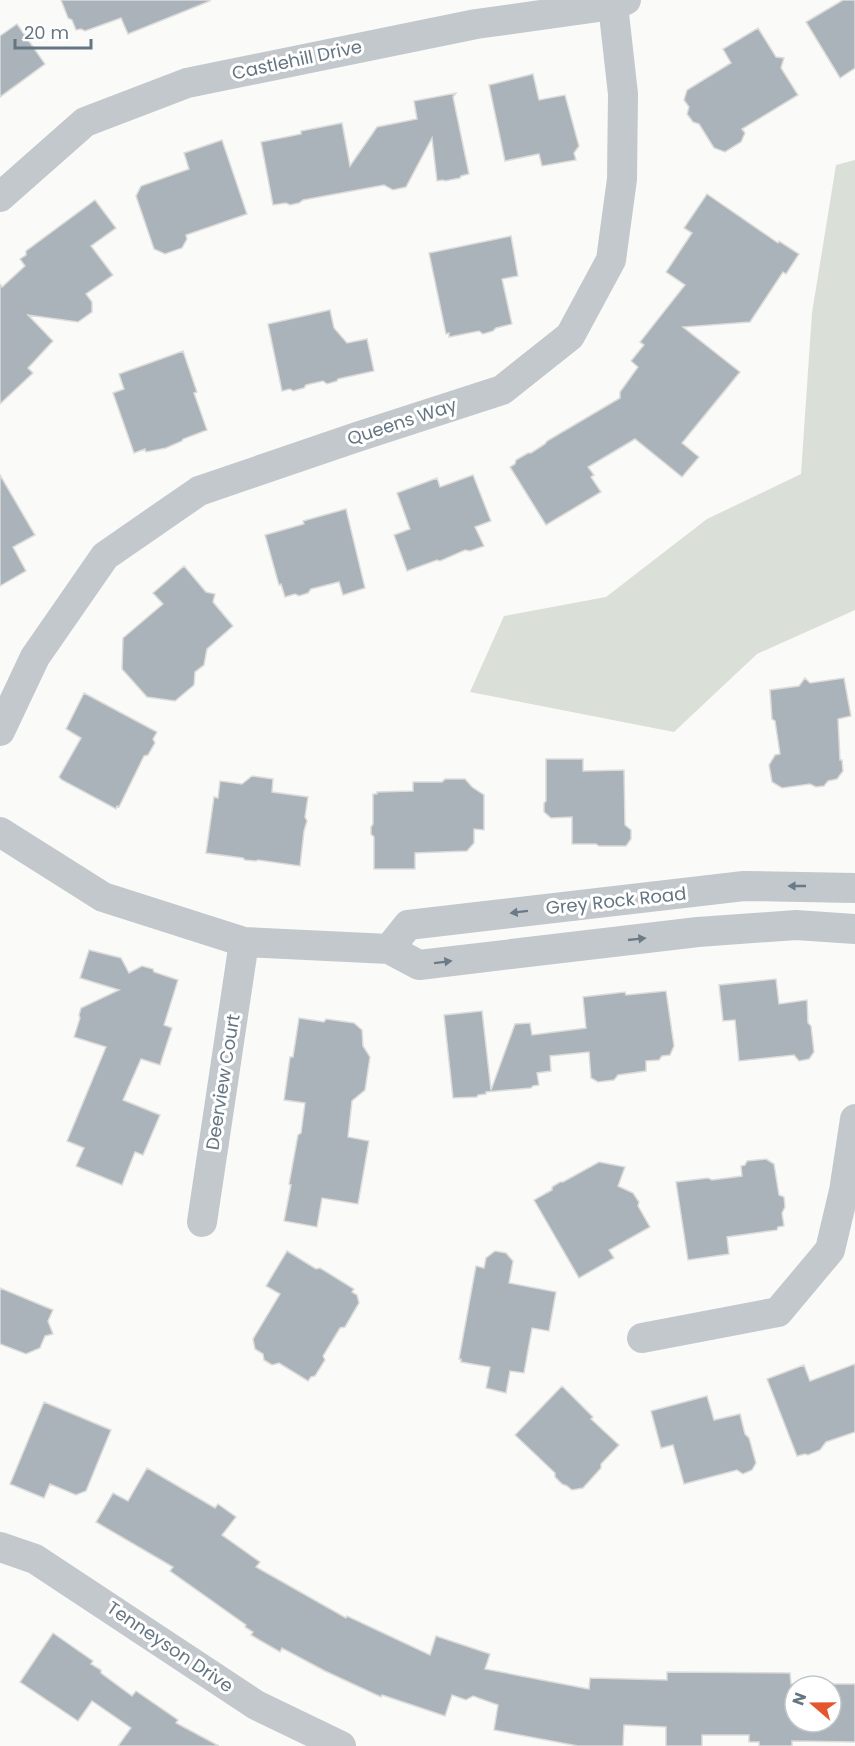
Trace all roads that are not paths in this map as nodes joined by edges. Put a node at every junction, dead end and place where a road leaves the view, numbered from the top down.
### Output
1 (620, 3) edge
2 (0, 197) edge
3 (0, 731) edge
4 (0, 832) edge
5 (855, 888) edge
6 (855, 929) edge
7 (244, 942) junction
8 (389, 949) junction
9 (855, 1119) edge
10 (202, 1222) dead end
11 (642, 1338) dead end
12 (0, 1547) edge
13 (341, 1746) edge

1 - 2 street, Castlehill Drive
1 - 3 street, Queens Way
4 - 7 street
5 -> 8 street, Grey Rock Road
8 -> 6 street
7 - 8 street
7 - 10 street, Deerview Court
9 - 11 street
12 - 13 street, Tenneyson Drive

